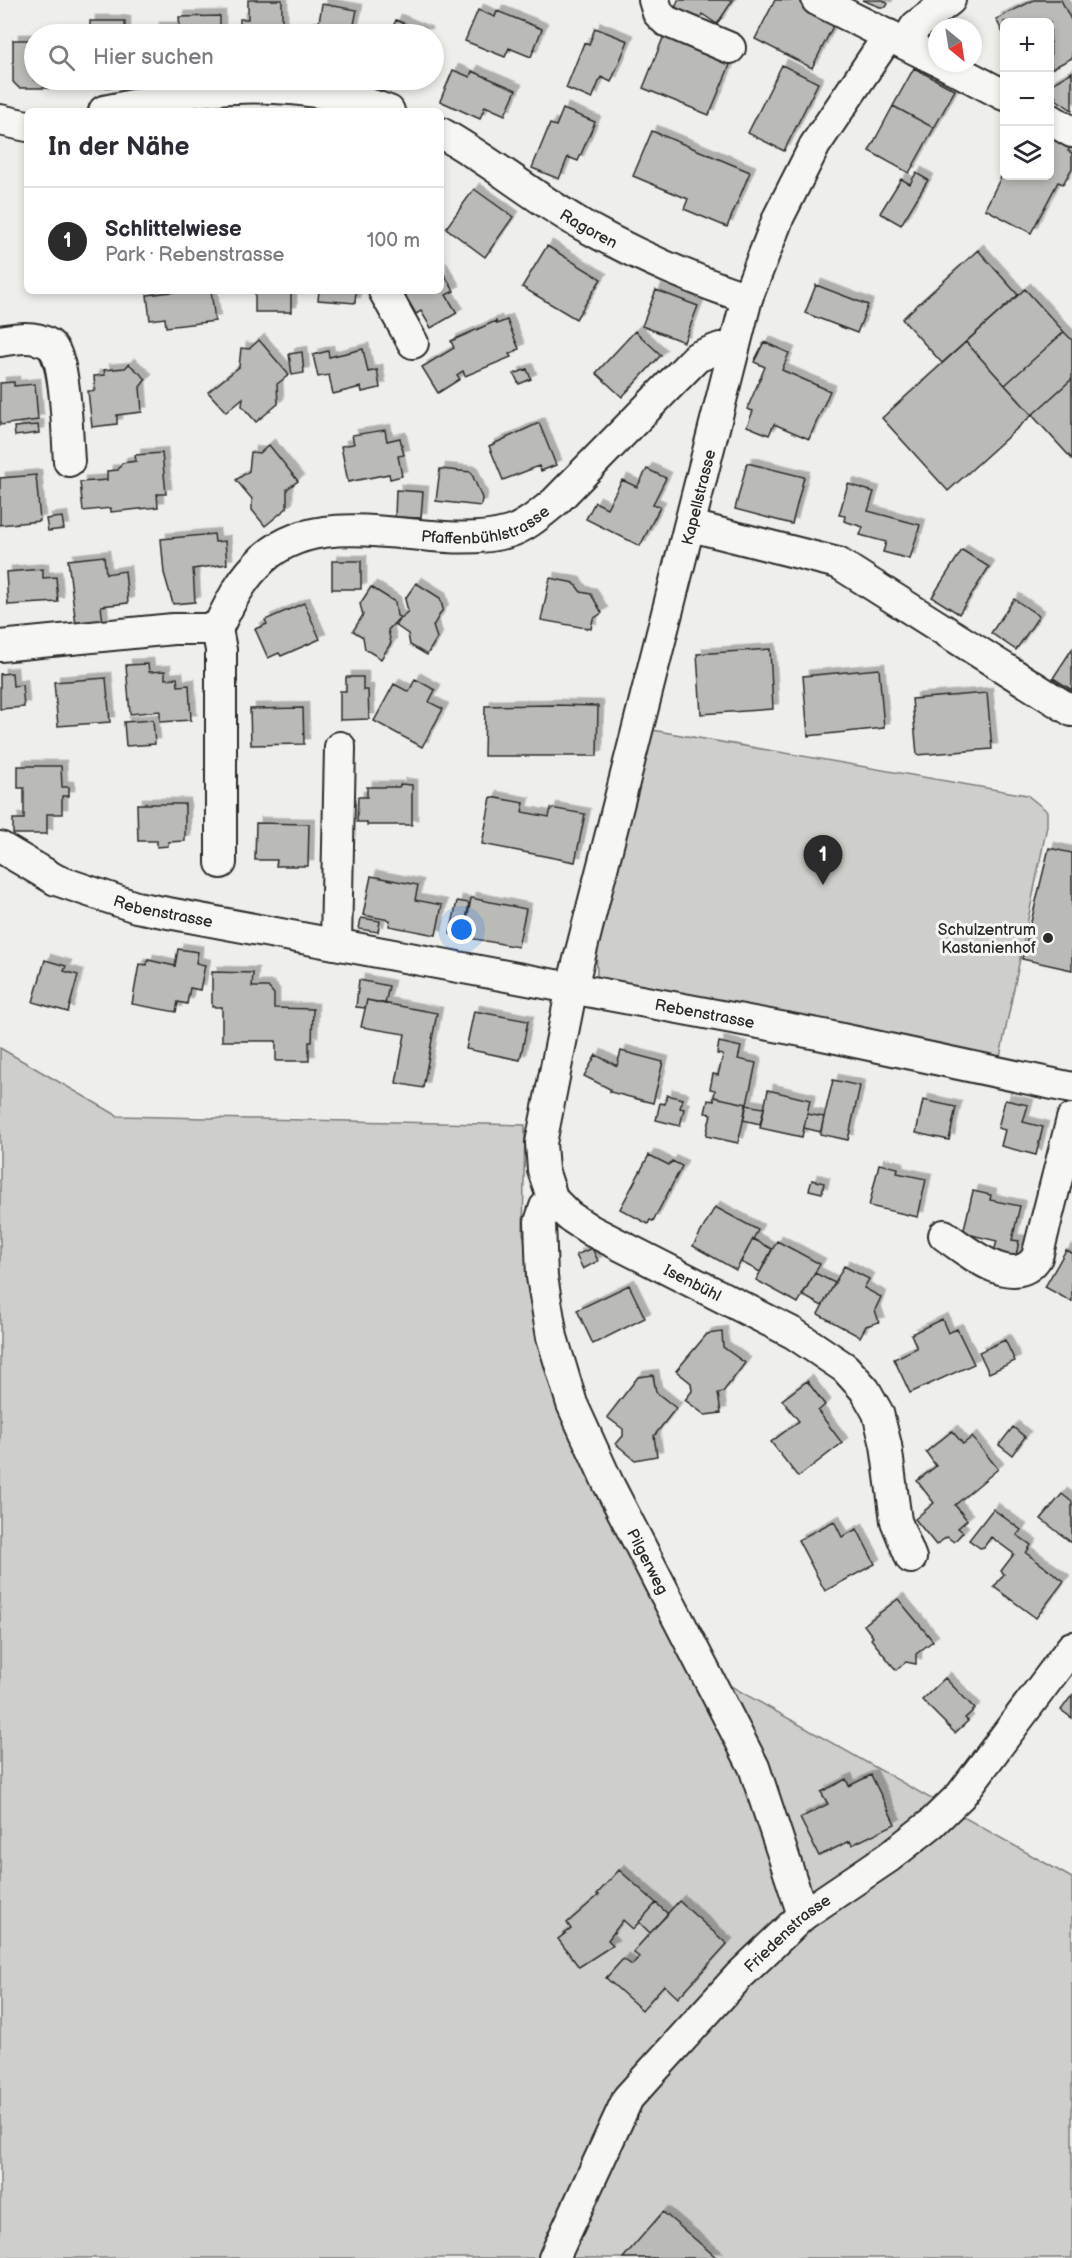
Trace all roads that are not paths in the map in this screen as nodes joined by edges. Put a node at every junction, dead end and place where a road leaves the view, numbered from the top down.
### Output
1 (654, 0) edge
2 (817, 0) edge
3 (950, 0) edge
4 (897, 39) junction
5 (730, 48) dead end
6 (928, 55) edge
7 (960, 72) edge
8 (215, 90) edge
9 (283, 90) edge
10 (1000, 92) edge
11 (118, 108) edge
12 (381, 108) edge
13 (0, 120) edge
14 (1054, 121) edge
15 (24, 125) edge
16 (1072, 132) edge
17 (444, 136) edge
18 (386, 294) edge
19 (747, 298) junction
20 (0, 341) edge
21 (413, 343) dead end
22 (732, 350) junction
23 (69, 462) dead end
24 (691, 526) junction
25 (217, 629) junction
26 (0, 646) edge
27 (1072, 711) edge
28 (340, 747) dead end
29 (0, 847) edge
30 (221, 863) dead end
31 (336, 944) junction
32 (572, 987) junction
33 (1072, 1088) edge
34 (1072, 1119) edge
35 (553, 1200) junction
36 (944, 1236) dead end
37 (911, 1558) dead end
38 (1072, 1647) edge
39 (803, 1915) junction
40 (554, 2258) edge

1 - 5 street
2 - 4 street
3 - 4 street, Kapellstrasse
4 - 6 street
4 - 19 street, Kapellstrasse
7 - 10 street
8 - 11 street
9 - 12 street
13 - 15 street
14 - 16 street
17 - 19 street, Ragoren
18 - 21 street
19 - 22 street, Kapellstrasse
20 - 23 street
22 - 24 street, Kapellstrasse
22 - 25 street, Pfaffenbühlstrasse
24 - 27 street
24 - 32 street, Kapellstrasse
25 - 26 street
25 - 30 street
28 - 31 street
29 - 31 street, Rebenstrasse
31 - 32 street, Rebenstrasse
32 - 33 street, Rebenstrasse
32 - 35 street, Isenbühl
34 - 36 street
35 - 37 street, Isenbühl
35 - 39 street, Pilgerweg
38 - 39 street, Friedenstrasse
39 - 40 street, Friedenstrasse

